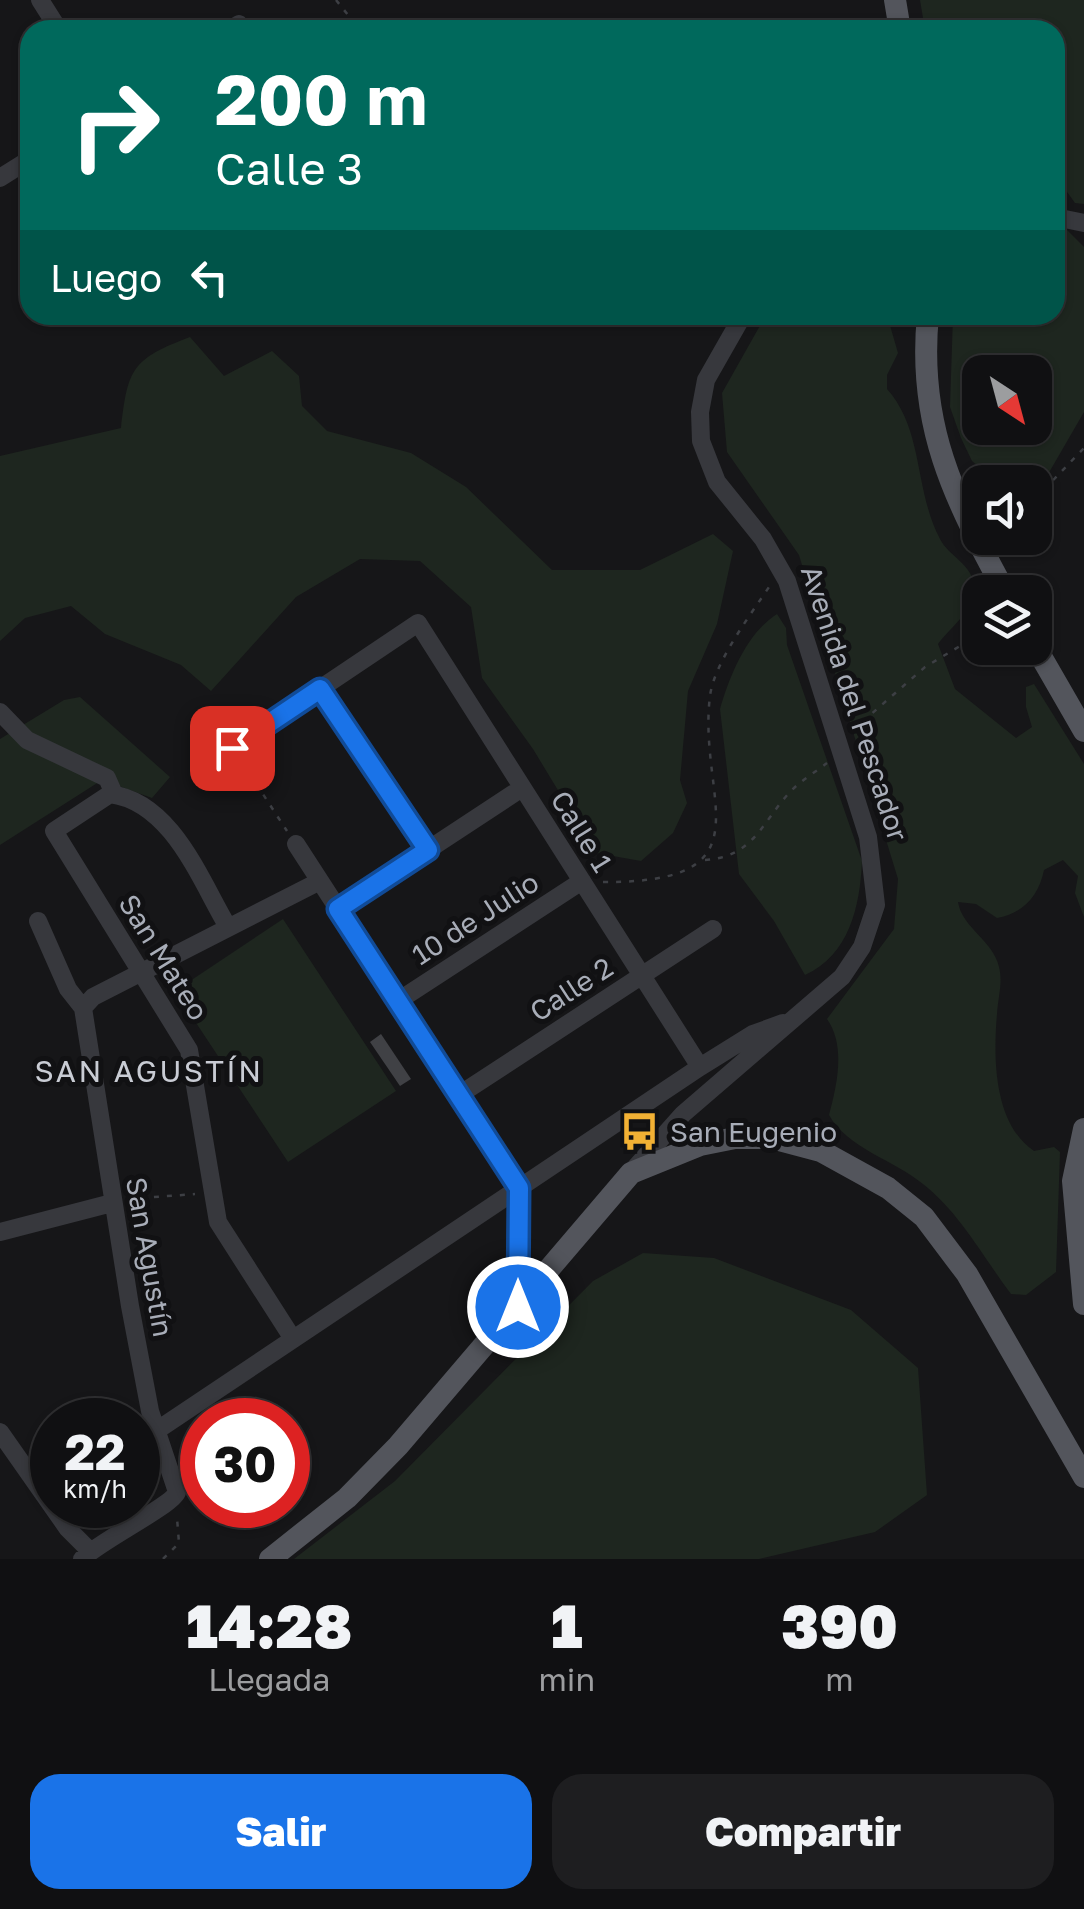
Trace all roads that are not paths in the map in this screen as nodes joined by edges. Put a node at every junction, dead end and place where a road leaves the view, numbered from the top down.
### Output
1 (736, 325) edge
2 (927, 325) edge
3 (939, 325) edge
4 (930, 414) junction
5 (996, 575) edge
6 (1046, 665) edge
7 (320, 689) junction
8 (0, 712) edge
9 (1084, 731) edge
10 (232, 748) road end
11 (522, 788) junction
12 (114, 794) junction
13 (296, 844) road end
14 (428, 850) junction
15 (320, 881) junction
16 (582, 882) junction
17 (338, 909) junction
18 (38, 921) dead end
19 (228, 927) junction
20 (712, 929) dead end
21 (141, 971) junction
22 (642, 976) junction
23 (398, 1000) junction
24 (83, 1008) junction
25 (794, 1020) junction
26 (700, 1067) junction
27 (459, 1095) junction
28 (1084, 1129) edge
29 (631, 1173) junction
30 (519, 1188) junction
31 (112, 1203) junction
32 (0, 1232) edge
33 (1084, 1304) edge
34 (518, 1307) junction
35 (293, 1339) junction
36 (150, 1398) edge
37 (160, 1428) edge
38 (0, 1432) edge
39 (160, 1442) edge
40 (1084, 1477) edge
41 (160, 1509) edge
42 (130, 1528) edge
43 (86, 1555) edge
44 (270, 1559) edge

1 - 25 street, Avenida del Pescador
2 - 4 main road
3 - 4 main road
4 - 5 main road
6 - 9 main road
7 - 10 street
7 - 11 street, Calle 1
7 - 14 street
8 - 12 street
11 - 14 street
11 - 16 street, Calle 1
12 - 19 street
12 - 21 street, San Mateo
13 - 15 street
14 - 17 street
15 - 17 street
15 - 19 street
16 - 22 street, Calle 1
16 - 23 street, 10 de Julio
17 - 23 street
18 - 24 street, San Agustín
19 - 21 street
20 - 22 street, Calle 2
21 - 24 street
21 - 35 street, San Mateo
22 - 26 street, Calle 1
22 - 27 street, Calle 2
23 - 27 street
24 - 31 street, San Agustín
25 - 26 street
25 - 29 street, Avenida del Pescador
26 - 30 street
27 - 30 street
28 - 33 main road
29 - 34 main road, Avenida del Pescador
29 - 40 main road
30 - 34 street
30 - 35 street
31 - 32 street
31 - 36 street, San Agustín
34 - 44 main road, Avenida del Pescador
35 - 37 street
38 - 43 street
39 - 41 street, San Agustín
42 - 43 street, San Agustín

